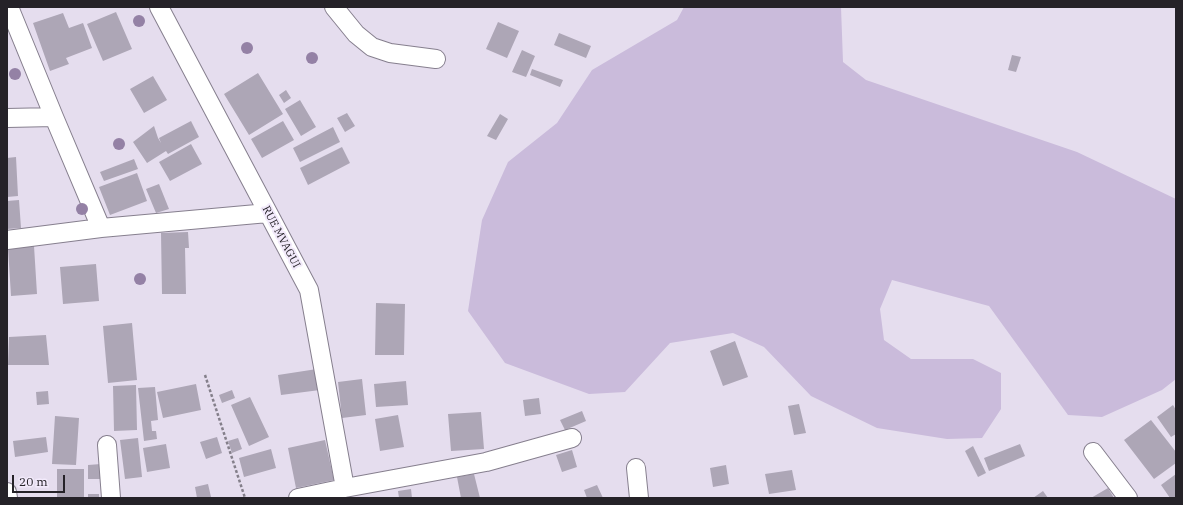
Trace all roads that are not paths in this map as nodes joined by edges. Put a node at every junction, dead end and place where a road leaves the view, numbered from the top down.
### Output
1 (9, 7) edge
2 (159, 7) edge
3 (334, 7) edge
4 (436, 59) dead end
5 (54, 117) junction
6 (7, 118) edge
7 (268, 213) junction
8 (101, 228) junction
9 (7, 240) edge
10 (572, 438) dead end
11 (106, 446) dead end
12 (1093, 452) dead end
13 (636, 468) dead end
14 (345, 488) junction
15 (7, 492) edge
16 (8, 498) edge
17 (111, 498) edge
18 (298, 498) edge
19 (639, 498) edge
20 (1128, 498) edge

1 - 5 street
2 - 7 street, RUE MVAGUI
3 - 4 street
5 - 6 street
5 - 8 street
7 - 8 street
7 - 14 street, RUE MVAGUI
8 - 9 street
10 - 14 street
11 - 17 street
12 - 20 street
13 - 19 street
14 - 18 street
15 - 16 street

